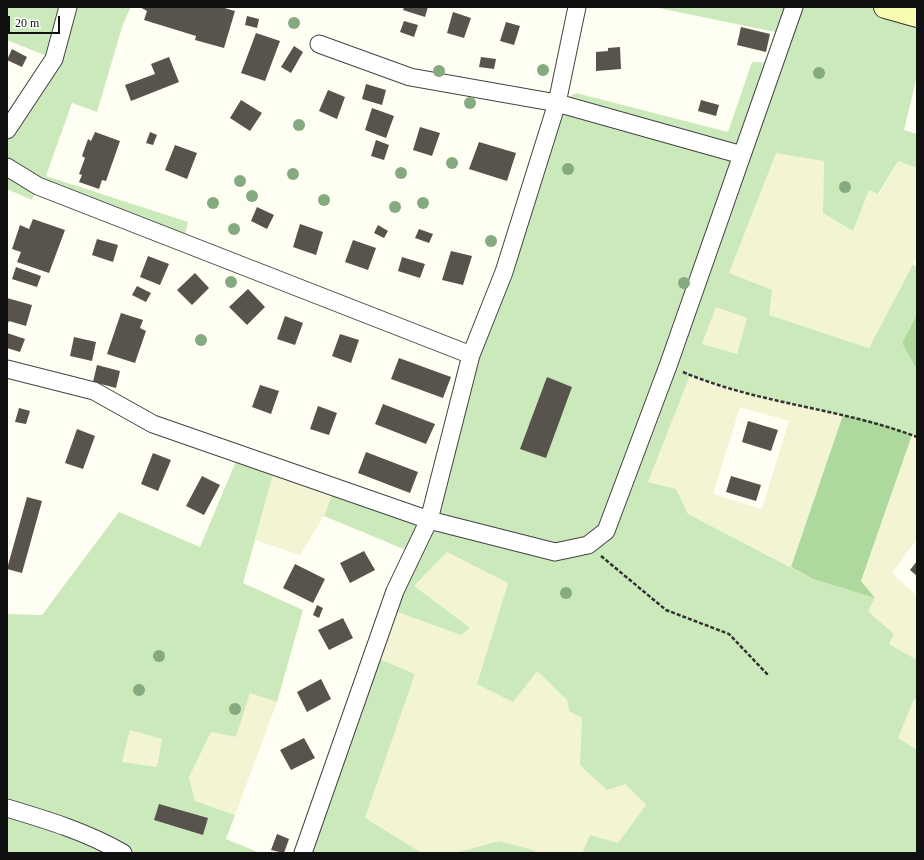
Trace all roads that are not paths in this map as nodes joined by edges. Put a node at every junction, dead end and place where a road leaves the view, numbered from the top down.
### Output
1 (68, 7) edge
2 (576, 7) edge
3 (794, 7) edge
4 (885, 7) edge
5 (917, 16) edge
6 (319, 44) dead end
7 (557, 103) junction
8 (7, 130) edge
9 (742, 155) junction
10 (7, 167) edge
11 (471, 355) junction
12 (7, 369) edge
13 (428, 520) junction
14 (7, 808) edge
15 (123, 853) edge
16 (303, 853) edge

1 - 8 street
2 - 7 street
3 - 9 street
4 - 5 main road
6 - 7 street
7 - 9 street
7 - 11 street
9 - 13 street
10 - 11 street
11 - 13 street
12 - 13 street
13 - 16 street
14 - 15 street

